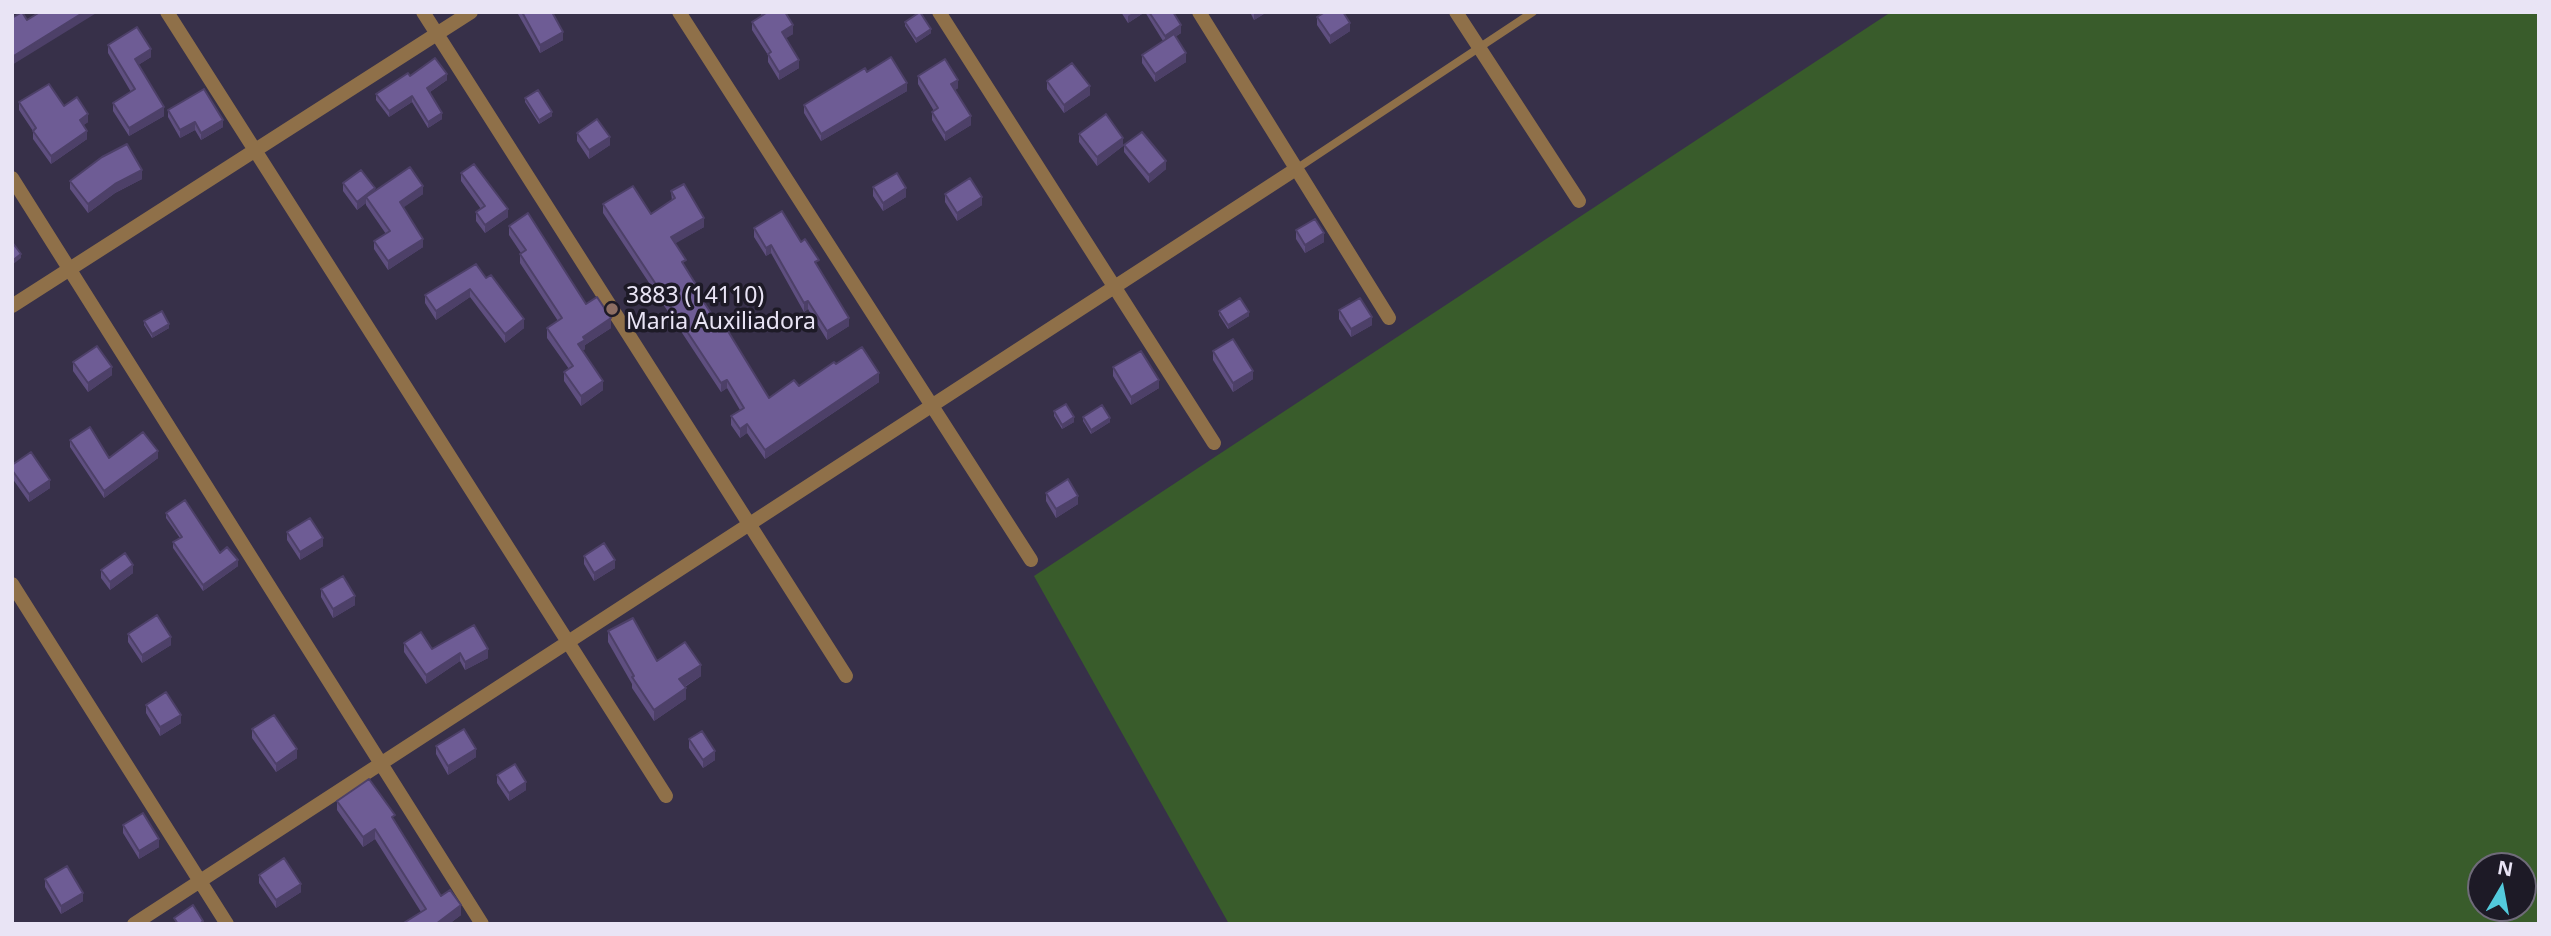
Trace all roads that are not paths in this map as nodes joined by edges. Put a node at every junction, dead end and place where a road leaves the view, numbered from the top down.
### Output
1 (167, 12) edge
2 (423, 12) edge
3 (471, 12) edge
4 (678, 12) edge
5 (939, 12) edge
6 (1199, 12) edge
7 (1456, 12) edge
8 (1533, 12) edge
9 (437, 34) junction
10 (1479, 48) junction
11 (255, 151) junction
12 (1296, 169) junction
13 (12, 178) edge
14 (1579, 201) dead end
15 (70, 270) junction
16 (1114, 286) junction
17 (12, 306) edge
18 (1389, 318) dead end
19 (932, 405) junction
20 (1214, 443) dead end
21 (749, 524) junction
22 (1031, 560) dead end
23 (12, 584) edge
24 (568, 642) junction
25 (846, 676) dead end
26 (381, 763) junction
27 (666, 796) dead end
28 (200, 881) junction
29 (134, 924) edge
30 (227, 924) edge
31 (482, 924) edge

1 - 11 street
2 - 9 street
3 - 9 street
4 - 19 street
5 - 16 street
6 - 12 street
7 - 10 street
8 - 10 lane
9 - 11 street
9 - 21 street
10 - 12 lane
10 - 14 street
11 - 15 street
11 - 24 street
12 - 16 street
12 - 18 street
13 - 15 street
15 - 17 street
15 - 26 street
16 - 19 street
16 - 20 street
19 - 21 street
19 - 22 street
21 - 24 street
21 - 25 street
23 - 28 street
24 - 26 street
24 - 27 street
26 - 28 street
26 - 31 street
28 - 29 street
28 - 30 street

